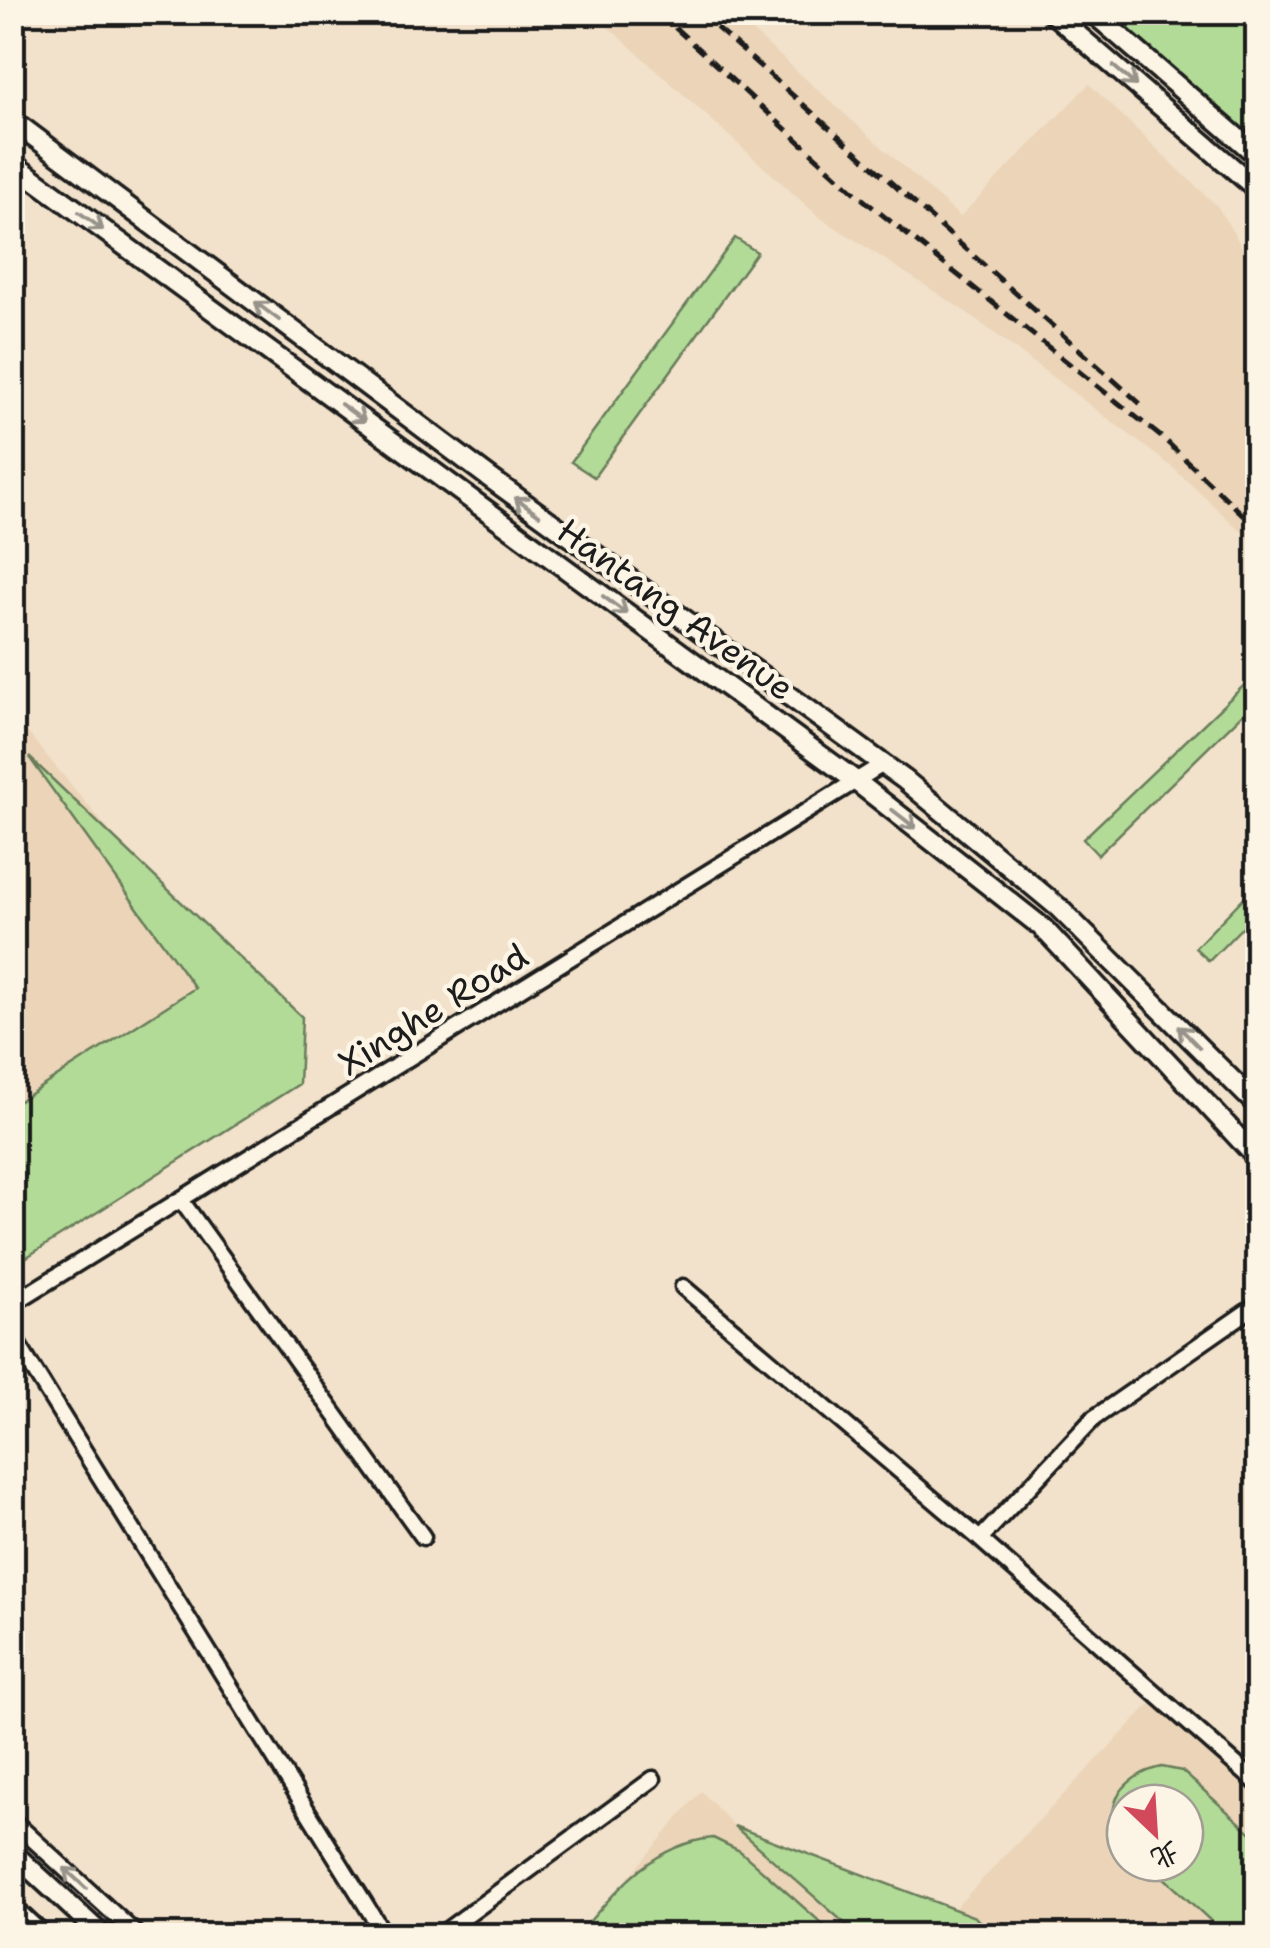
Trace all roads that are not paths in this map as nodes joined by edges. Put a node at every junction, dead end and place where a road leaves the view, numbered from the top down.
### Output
1 (1052, 12) edge
2 (1092, 12) edge
3 (12, 120) edge
4 (1258, 156) edge
5 (12, 163) edge
6 (1258, 190) edge
7 (883, 764) junction
8 (857, 782) junction
9 (1258, 1106) edge
10 (1258, 1159) edge
11 (181, 1200) junction
12 (683, 1287) dead end
13 (12, 1304) edge
14 (1258, 1304) edge
15 (12, 1335) edge
16 (423, 1537) dead end
17 (980, 1539) junction
18 (654, 1779) dead end
19 (1258, 1784) edge
20 (12, 1820) edge
21 (12, 1852) edge
22 (12, 1908) edge
23 (42, 1936) edge
24 (102, 1936) edge
25 (138, 1936) edge
26 (386, 1936) edge
27 (439, 1936) edge

1 -> 6 main road
2 - 4 main road
7 -> 3 main road, Hantang Avenue
5 -> 8 main road, Hantang Avenue
7 - 8 street, Xinghe Road
9 -> 7 main road, Hantang Avenue
8 -> 10 main road, Hantang Avenue
8 - 11 street, Xinghe Road
11 - 13 street, Xinghe Road
11 - 16 street
12 - 17 street
14 - 17 street
15 - 26 street
17 - 19 street
18 - 27 street
25 -> 20 street
21 - 24 main road
22 - 23 main road

